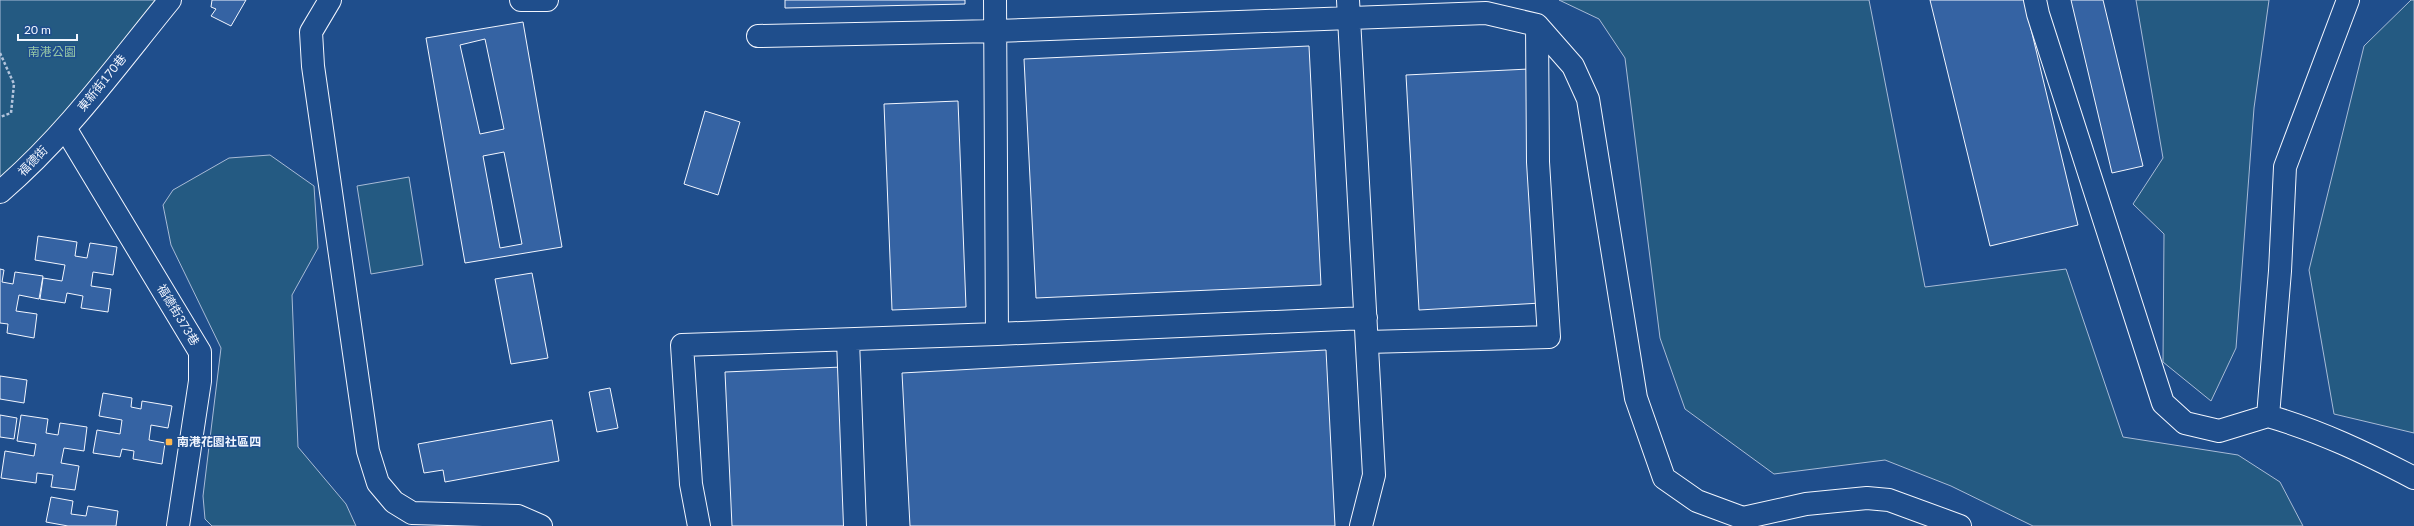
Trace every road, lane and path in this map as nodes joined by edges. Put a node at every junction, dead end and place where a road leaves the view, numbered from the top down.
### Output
1 (170, 0) edge
2 (330, 0) edge
3 (521, 0) edge
4 (547, 0) edge
5 (995, 0) edge
6 (2035, 0) edge
7 (2348, 0) edge
8 (1348, 9) edge
9 (1537, 25) junction
10 (996, 32) junction
11 (758, 36) dead end
12 (0, 52) edge
13 (0, 117) edge
14 (65, 128) junction
15 (0, 192) edge
16 (1366, 318) junction
17 (997, 334) junction
18 (848, 340) junction
19 (1367, 342) junction
20 (2268, 416) junction
21 (2414, 478) edge
22 (178, 526) edge
23 (541, 526) edge
24 (699, 526) edge
25 (855, 526) edge
26 (1361, 526) edge
27 (1960, 526) edge

1 - 14 street, 東新街170巷
2 - 23 street
3 - 4 street
5 - 10 street
6 - 20 street
7 - 20 street
8 - 9 street
8 - 10 street
8 - 16 street
9 - 19 street
9 - 27 street
10 - 11 street
10 - 17 street
12 - 13 path
14 - 15 street, 福德街
14 - 22 street, 福德街373巷
16 - 17 street
16 - 19 street
17 - 18 street
18 - 24 street
18 - 25 street
19 - 26 street
20 - 21 street

